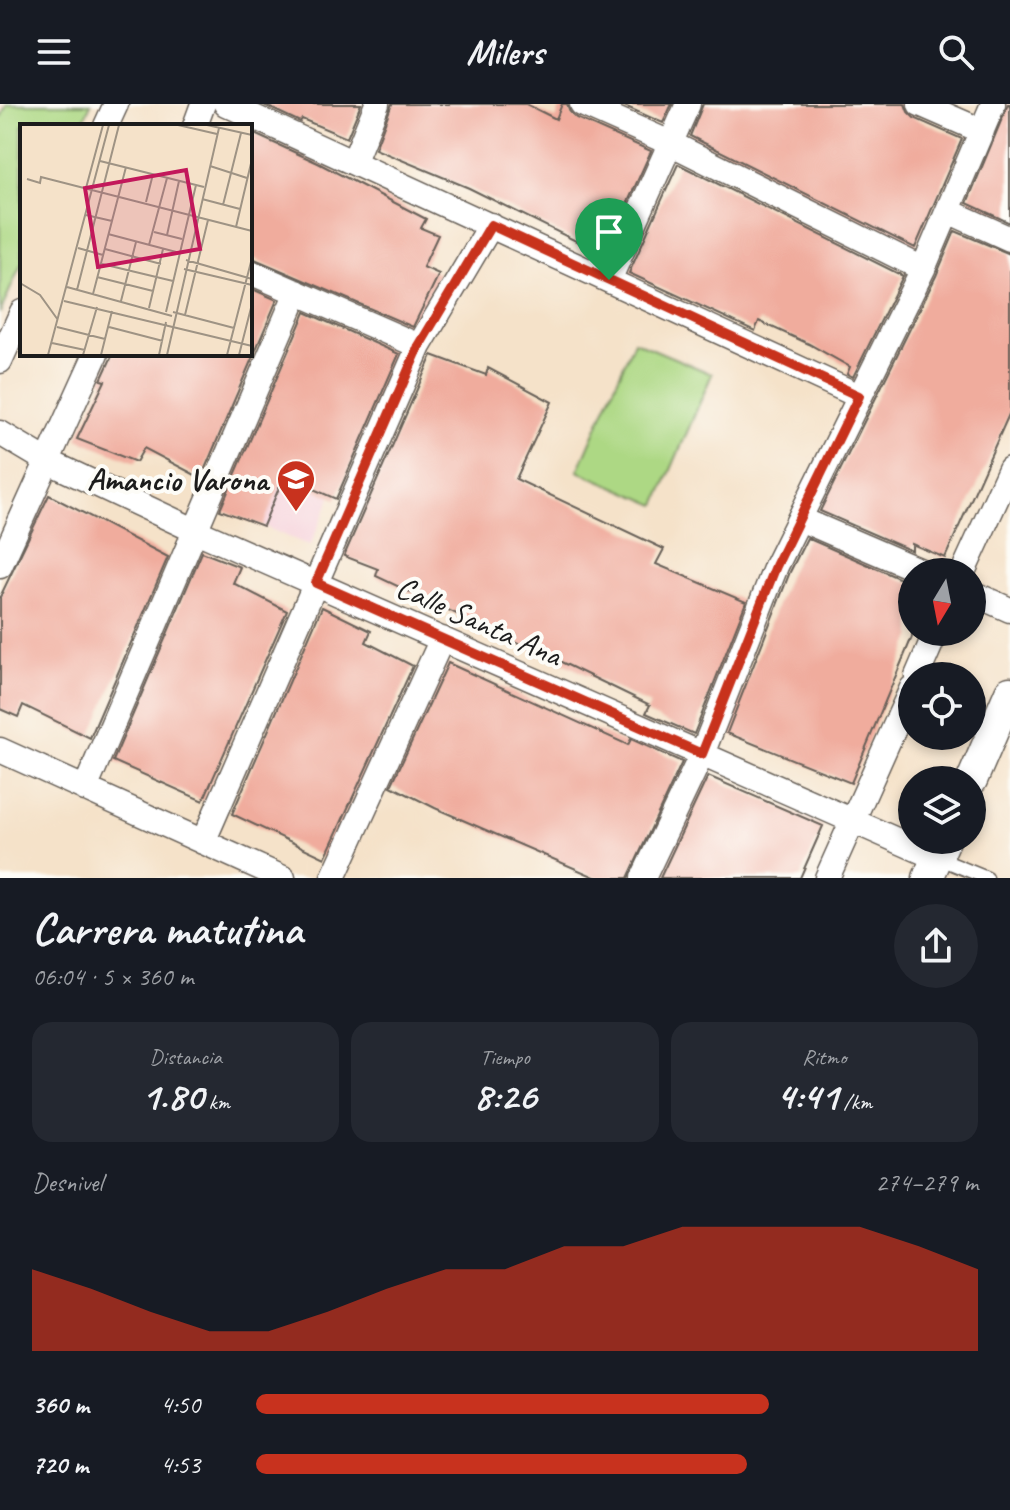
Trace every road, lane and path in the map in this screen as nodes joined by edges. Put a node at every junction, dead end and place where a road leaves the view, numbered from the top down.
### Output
1 (116, 104) edge
2 (203, 104) edge
3 (226, 104) edge
4 (377, 104) edge
5 (582, 104) edge
6 (688, 104) edge
7 (920, 104) edge
8 (993, 104) edge
9 (107, 124) edge
10 (196, 124) edge
11 (982, 131) junction
12 (670, 143) junction
13 (354, 161) junction
14 (948, 211) junction
15 (491, 225) junction
16 (1010, 239) edge
17 (923, 269) junction
18 (252, 273) edge
19 (609, 280) junction
20 (297, 292) junction
21 (20, 316) edge
22 (419, 346) junction
23 (95, 356) edge
24 (0, 361) edge
25 (859, 396) junction
26 (0, 433) edge
27 (47, 461) junction
28 (1010, 469) edge
29 (800, 519) junction
30 (194, 530) junction
31 (969, 558) edge
32 (898, 561) edge
33 (0, 566) edge
34 (316, 583) junction
35 (986, 599) edge
36 (1010, 610) edge
37 (442, 639) junction
38 (1010, 692) edge
39 (898, 720) edge
40 (0, 750) edge
41 (702, 754) junction
42 (978, 766) edge
43 (85, 789) junction
44 (854, 820) junction
45 (203, 842) junction
46 (937, 859) edge
47 (283, 878) edge
48 (333, 878) edge
49 (643, 878) edge
50 (827, 878) edge
51 (987, 878) edge

1 - 9 street
2 - 10 street
3 - 13 street
4 - 13 street
5 - 12 street
6 - 12 street
7 - 11 street
8 - 11 street
11 - 14 street
12 - 17 street
12 - 19 street
13 - 15 street
14 - 16 street
14 - 17 street
15 - 19 street
15 - 22 street
17 - 25 street
18 - 20 street
19 - 25 street
20 - 22 street
20 - 30 street
21 - 24 street
22 - 34 street
23 - 27 street
25 - 29 street
26 - 27 street, Calle Santa Ana
27 - 30 street, Calle Santa Ana
27 - 33 street
28 - 31 street
29 - 32 street
29 - 41 street
30 - 34 street, Calle Santa Ana
30 - 43 street
34 - 37 street, Calle Santa Ana
34 - 45 street
35 - 36 street
37 - 41 street, Calle Santa Ana
37 - 48 street
38 - 42 street
39 - 44 street
40 - 43 street
41 - 44 street, Calle Santa Ana
41 - 49 street
43 - 45 street
44 - 46 street, Calle Santa Ana
44 - 50 street
45 - 47 street
46 - 51 lane

